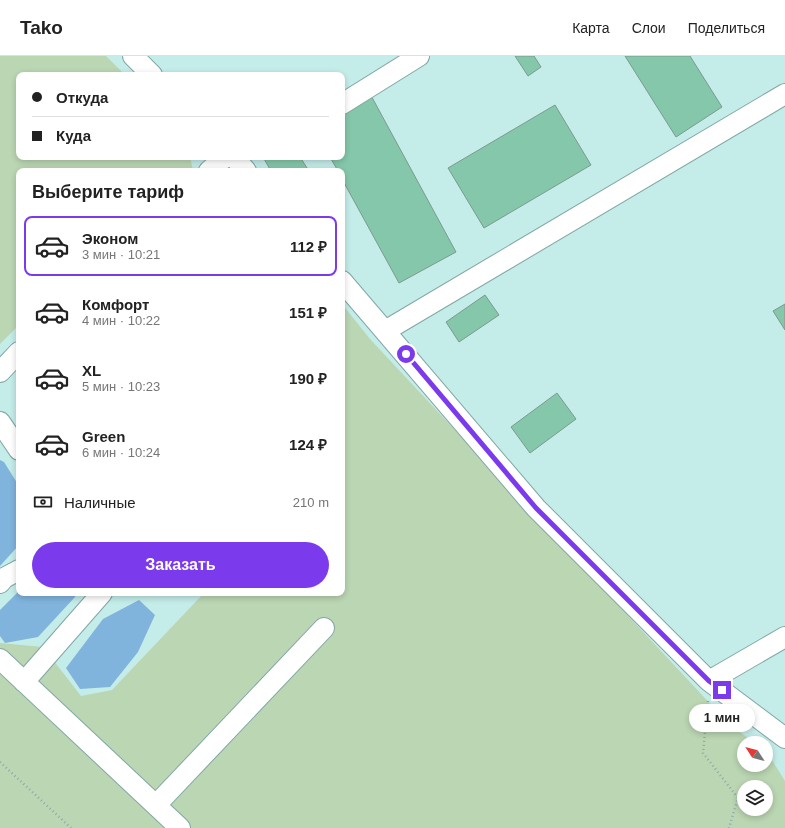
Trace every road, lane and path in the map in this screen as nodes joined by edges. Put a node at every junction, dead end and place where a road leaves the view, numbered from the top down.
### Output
1 (133, 56) edge
2 (419, 56) edge
3 (149, 72) edge
4 (785, 94) edge
5 (345, 102) edge
6 (222, 160) edge
7 (237, 160) edge
8 (212, 168) edge
9 (243, 168) edge
10 (345, 284) edge
11 (385, 331) junction
12 (16, 355) edge
13 (0, 372) edge
14 (0, 422) edge
15 (16, 446) edge
16 (16, 572) edge
17 (0, 583) edge
18 (99, 596) edge
19 (324, 628) dead end
20 (785, 637) edge
21 (0, 659) edge
22 (709, 681) junction
23 (24, 682) junction
24 (785, 738) edge
25 (0, 762) edge
26 (156, 806) junction
27 (71, 828) edge
28 (180, 828) edge
29 (729, 828) edge

1 - 3 street
2 - 5 street
4 - 11 street
6 - 8 street
7 - 9 street
10 - 11 street
11 - 22 street
12 - 13 street
14 - 15 street
16 - 17 street
18 - 23 street
19 - 26 street
20 - 22 street
21 - 23 street
22 - 24 street
22 - 29 path
23 - 26 street
25 - 27 path
26 - 28 street

